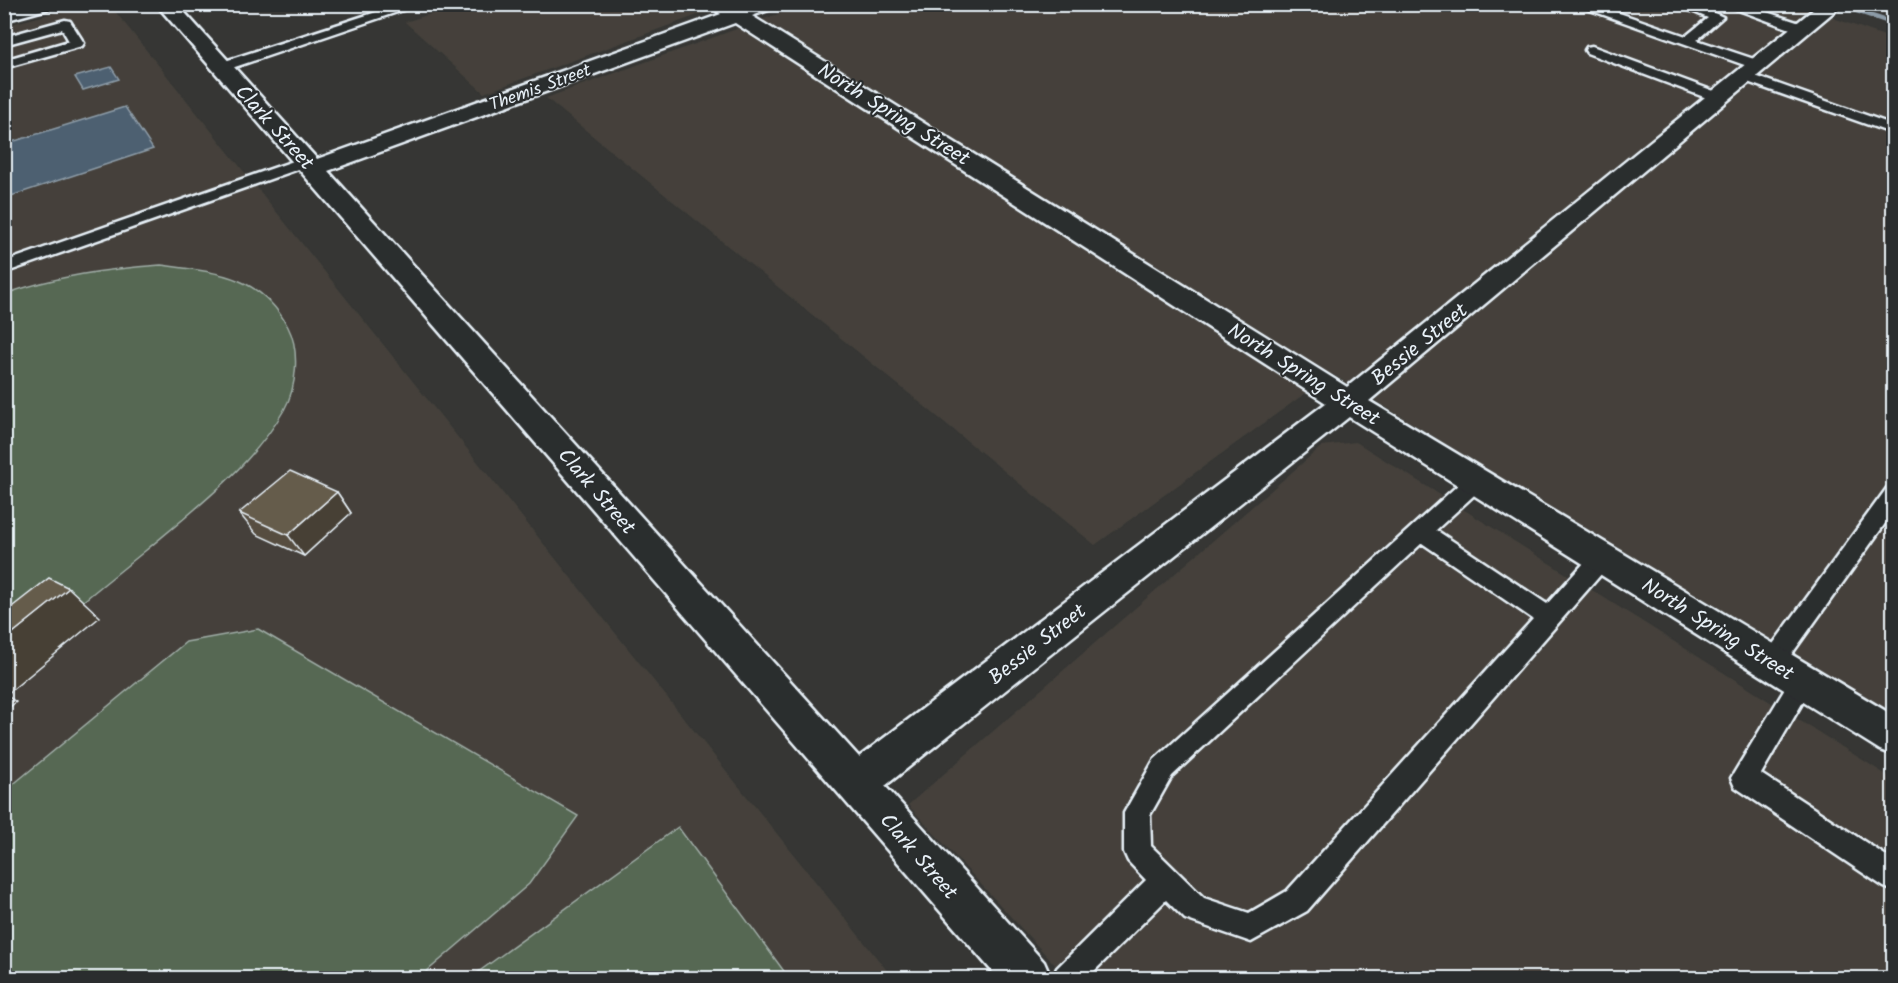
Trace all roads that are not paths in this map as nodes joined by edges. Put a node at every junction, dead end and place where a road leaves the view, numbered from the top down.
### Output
1 (44, 4) edge
2 (166, 4) edge
3 (415, 4) edge
4 (767, 4) edge
5 (1579, 4) edge
6 (1681, 4) edge
7 (1728, 4) edge
8 (1833, 4) edge
9 (728, 10) edge
10 (4, 15) edge
11 (1804, 26) junction
12 (4, 41) edge
13 (1688, 41) junction
14 (1592, 50) dead end
15 (4, 64) edge
16 (221, 67) junction
17 (1751, 70) junction
18 (1717, 98) junction
19 (1893, 130) edge
20 (309, 165) junction
21 (4, 268) edge
22 (1348, 402) junction
23 (1476, 481) junction
24 (1893, 494) edge
25 (1420, 531) junction
26 (1602, 558) junction
27 (1549, 617) junction
28 (1773, 662) junction
29 (1803, 681) junction
30 (1893, 737) edge
31 (856, 784) junction
32 (1893, 877) edge
33 (1166, 880) junction
34 (1028, 978) edge
35 (1067, 978) edge

1 - 10 street
2 - 16 street, Clark Street
3 - 16 lane
4 - 9 street, Themis Street
5 - 13 lane
6 - 13 lane
7 - 11 lane
8 - 11 street, Bessie Street
9 - 20 street, Themis Street
9 - 22 street, North Spring Street
11 - 17 street, Bessie Street
12 - 15 lane
13 - 17 lane
14 - 18 lane
16 - 20 street, Clark Street
17 - 18 street, Bessie Street
17 - 19 lane
18 - 22 street, Bessie Street
20 - 21 lane
20 - 31 street, Clark Street
22 - 23 street, North Spring Street
22 - 31 street, Bessie Street
23 - 25 lane
23 - 26 street, North Spring Street
24 - 28 lane
25 - 27 lane
25 - 33 lane
26 - 27 lane
26 - 28 street, North Spring Street
27 - 33 lane
28 - 29 street, North Spring Street
29 - 30 street, North Spring Street
29 - 32 lane
31 - 34 street, Clark Street
33 - 35 lane

